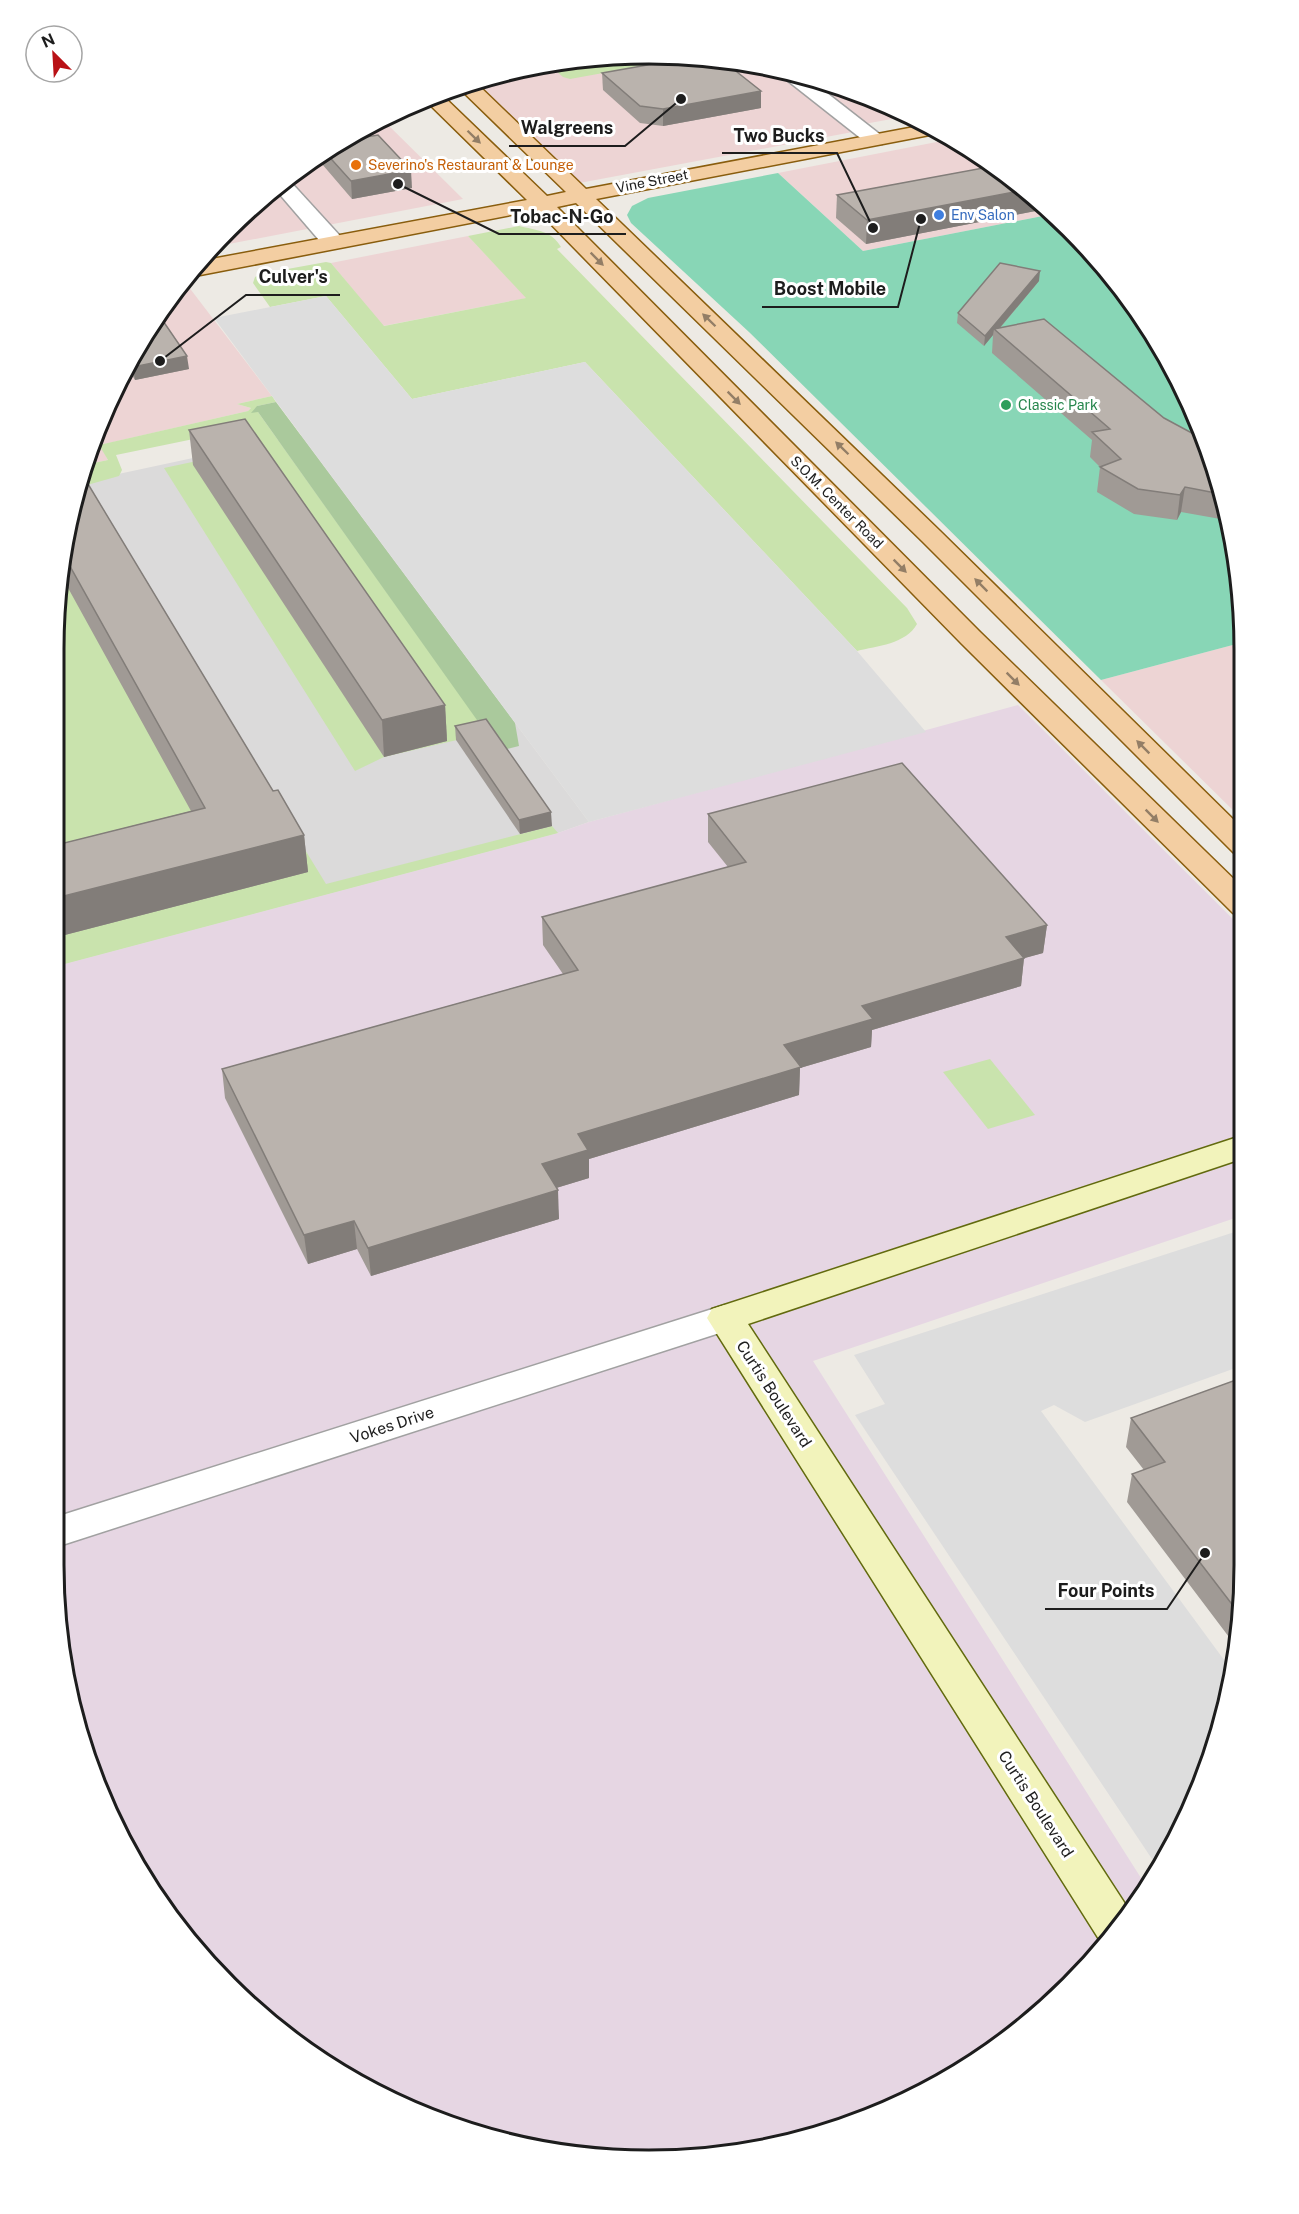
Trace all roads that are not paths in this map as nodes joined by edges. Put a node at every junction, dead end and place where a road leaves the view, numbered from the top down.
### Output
1 (806, 86) edge
2 (473, 92) edge
3 (440, 104) edge
4 (920, 131) edge
5 (875, 140) junction
6 (287, 190) edge
7 (580, 195) junction
8 (541, 202) junction
9 (333, 242) junction
10 (208, 266) edge
11 (1234, 838) edge
12 (1234, 896) edge
13 (1234, 1149) edge
14 (725, 1318) junction
15 (64, 1529) edge
16 (1113, 1922) edge

1 - 5 street
2 - 7 main road
3 -> 8 main road, S.O.M. Center Road
4 - 5 main road, Vine Street
5 - 7 main road, Vine Street
6 - 9 street
7 - 8 main road, Vine Street
11 -> 7 main road
8 - 9 main road, Vine Street
8 -> 12 main road, S.O.M. Center Road
9 - 10 main road, Vine Street
13 - 14 street
14 - 15 street, Vokes Drive
14 - 16 street, Curtis Boulevard

